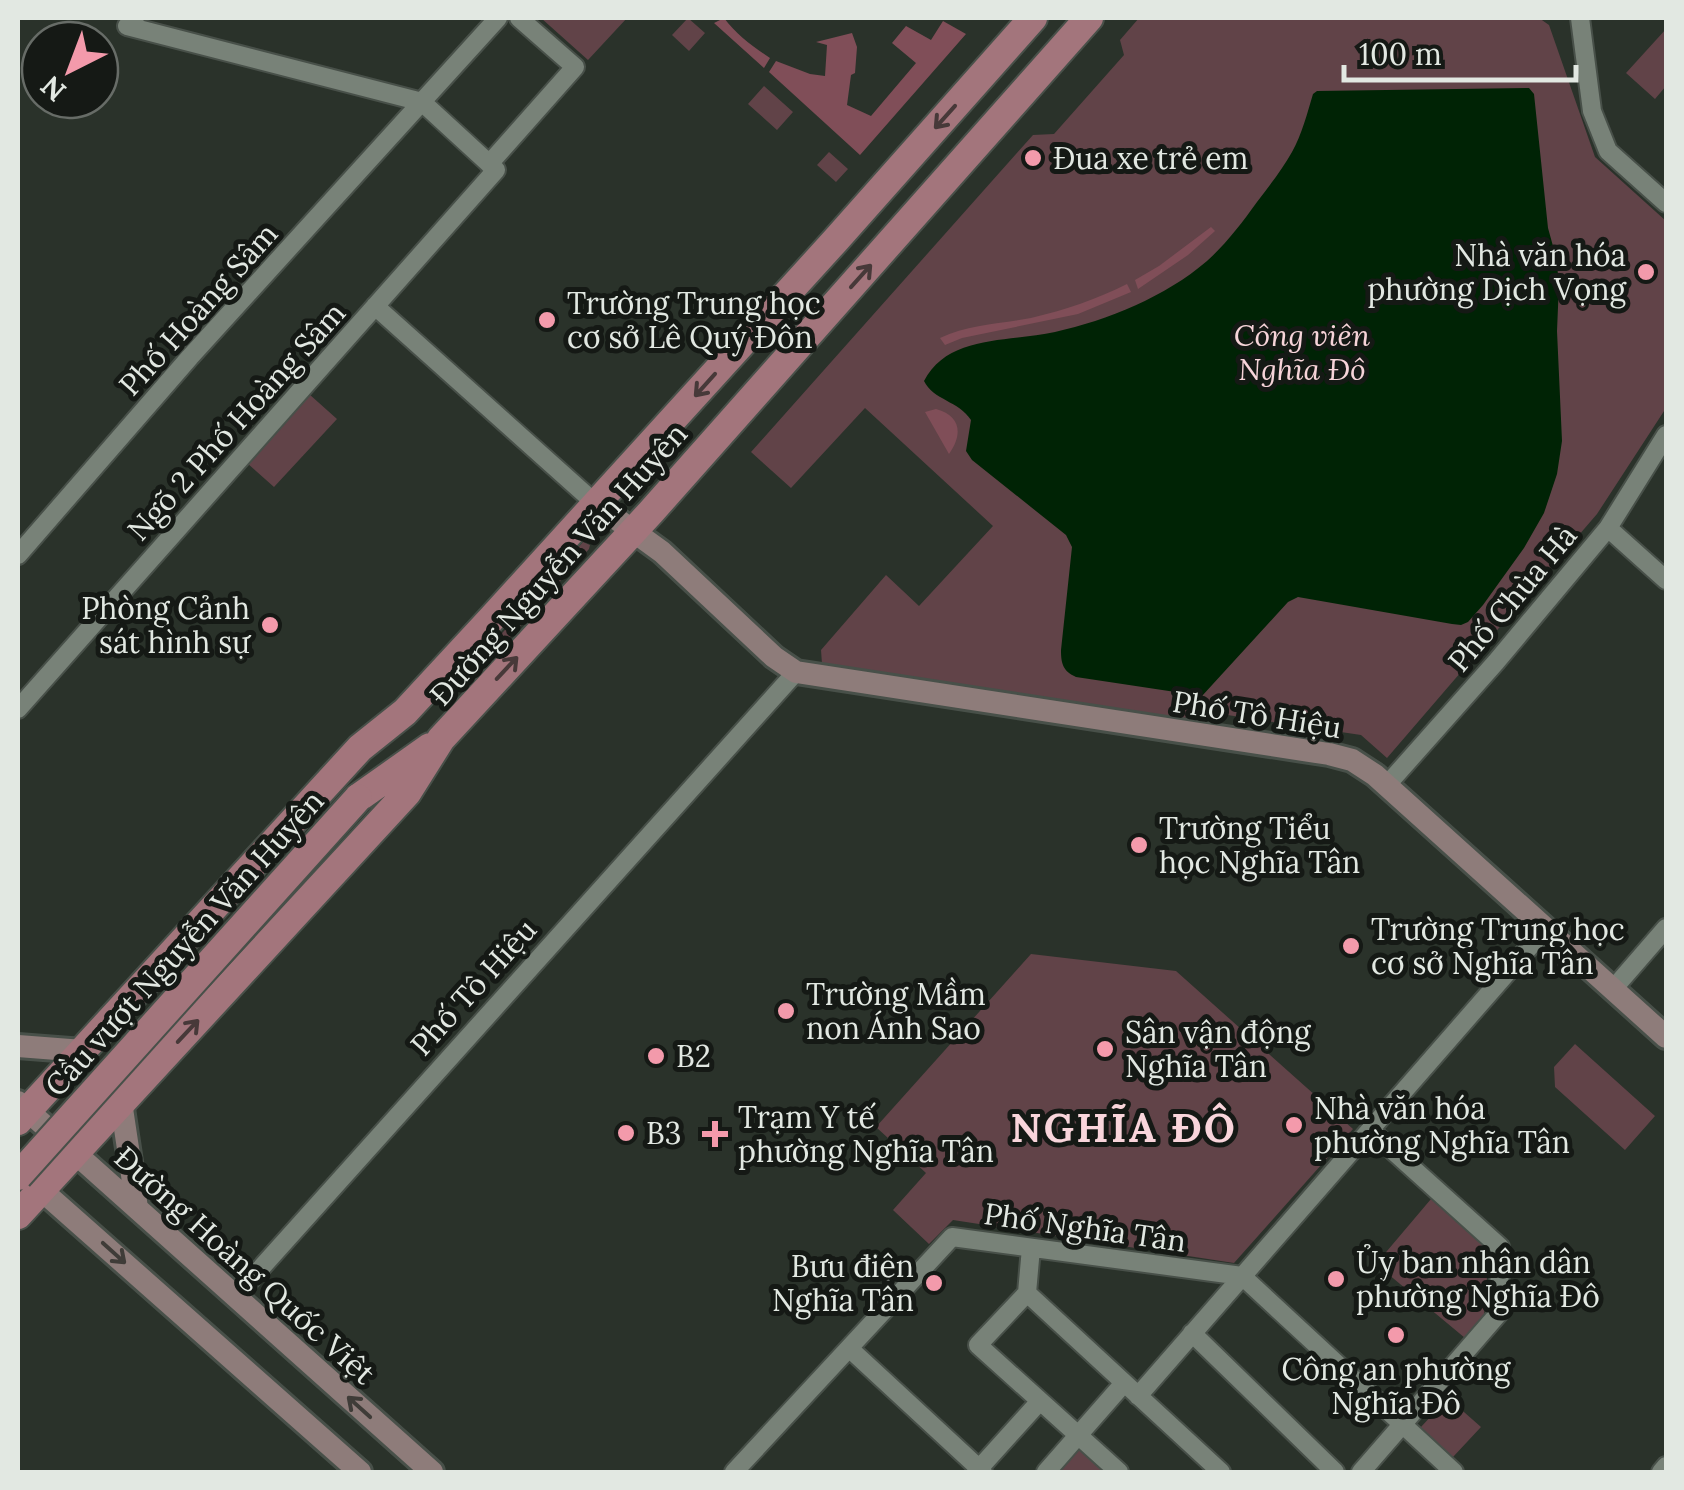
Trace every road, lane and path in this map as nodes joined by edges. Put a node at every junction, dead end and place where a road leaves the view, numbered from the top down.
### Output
1 (135, 18) edge
2 (498, 18) edge
3 (520, 18) edge
4 (1033, 18) edge
5 (1089, 18) edge
6 (1580, 18) edge
7 (1010, 44) junction
8 (1042, 73) junction
9 (422, 102) junction
10 (493, 167) junction
11 (893, 174) junction
12 (1666, 203) edge
13 (925, 204) junction
14 (375, 306) junction
15 (1666, 436) edge
16 (596, 504) junction
17 (1608, 528) junction
18 (634, 531) junction
19 (18, 555) edge
20 (1666, 580) edge
21 (796, 672) junction
22 (18, 709) edge
23 (405, 712) junction
24 (441, 740) junction
25 (1386, 786) junction
26 (358, 798) junction
27 (1546, 928) junction
28 (1666, 928) edge
29 (1614, 988) junction
30 (116, 1016) junction
31 (1666, 1037) edge
32 (18, 1046) edge
33 (83, 1051) junction
34 (160, 1061) junction
35 (122, 1102) junction
36 (21, 1111) edge
37 (1370, 1130) junction
38 (74, 1152) junction
39 (25, 1178) edge
40 (136, 1208) junction
41 (18, 1215) edge
42 (1031, 1248) junction
43 (1242, 1276) junction
44 (1027, 1292) junction
45 (235, 1297) junction
46 (1192, 1333) junction
47 (850, 1349) junction
48 (1131, 1389) junction
49 (1040, 1401) junction
50 (1404, 1424) junction
51 (1078, 1435) junction
52 (1666, 1466) edge
53 (979, 1471) edge
54 (360, 1472) edge
55 (432, 1472) edge
56 (734, 1472) edge
57 (1046, 1472) edge
58 (1120, 1472) edge
59 (1222, 1472) edge
60 (1335, 1472) edge
61 (1362, 1472) edge
62 (1454, 1472) edge
63 (1662, 1472) edge

1 - 9 street
2 - 9 street, Phố Hoàng Sâm
3 - 10 street
4 - 7 main road, Đường Nguyễn Văn Huyên
5 - 8 main road, Đường Nguyễn Văn Huyên
6 - 12 street
7 - 8 main road
7 -> 11 main road, Đường Nguyễn Văn Huyên
8 - 13 main road, Đường Nguyễn Văn Huyên
9 - 10 street
9 - 19 street, Phố Hoàng Sâm
10 - 14 street, Ngõ 2 Phố Hoàng Sâm
11 - 13 main road
11 -> 16 main road, Đường Nguyễn Văn Huyên
18 -> 13 main road, Đường Nguyễn Văn Huyên
14 - 16 street
14 - 22 street, Ngõ 2 Phố Hoàng Sâm
15 - 17 street, Phố Chùa Hà
16 - 18 street
16 - 23 main road, Đường Nguyễn Văn Huyên
17 - 20 street
17 - 25 street, Phố Chùa Hà
18 - 21 street
24 -> 18 main road, Đường Nguyễn Văn Huyên
21 - 25 street, Phố Tô Hiệu
21 - 45 street, Phố Tô Hiệu
23 - 26 main road, Cầu vượt Nguyễn Văn Huyên
23 - 30 main road, Đường Nguyễn Văn Huyên
24 - 26 main road, Cầu vượt Nguyễn Văn Huyên
34 -> 24 main road, Đường Nguyễn Văn Huyên
25 - 27 street, Phố Tô Hiệu
26 - 39 main road, Cầu vượt Nguyễn Văn Huyên, bridge
27 - 29 street, Phố Tô Hiệu
27 - 37 street
28 - 29 street
29 - 31 street, Phố Tô Hiệu
30 - 33 main road, Đường Nguyễn Văn Huyên
30 - 34 main road
32 - 33 street
33 - 36 main road, Đường Nguyễn Văn Huyên
34 - 35 main road, Đường Nguyễn Văn Huyên
35 - 38 main road, Đường Nguyễn Văn Huyên
35 - 40 street
36 - 38 street, Đường Hoàng Quốc Việt
37 - 43 street
37 - 50 street
38 - 39 main road, Đường Nguyễn Văn Huyên
38 - 40 street, Đường Hoàng Quốc Việt
39 - 41 main road
39 -> 54 street
40 - 45 street, Đường Hoàng Quốc Việt
42 - 43 street, Phố Nghĩa Tân
42 - 44 street
42 - 47 street, Phố Nghĩa Tân
43 - 46 street
43 - 50 street
44 - 48 street
44 - 49 street
55 -> 45 street, Đường Hoàng Quốc Việt
46 - 48 street
46 - 60 street
47 - 53 street
47 - 56 street, Phố Nghĩa Tân
48 - 51 street
48 - 59 street
49 - 51 street
49 - 53 street
50 - 61 street
50 - 62 street
51 - 57 street
51 - 58 street
52 - 63 street

